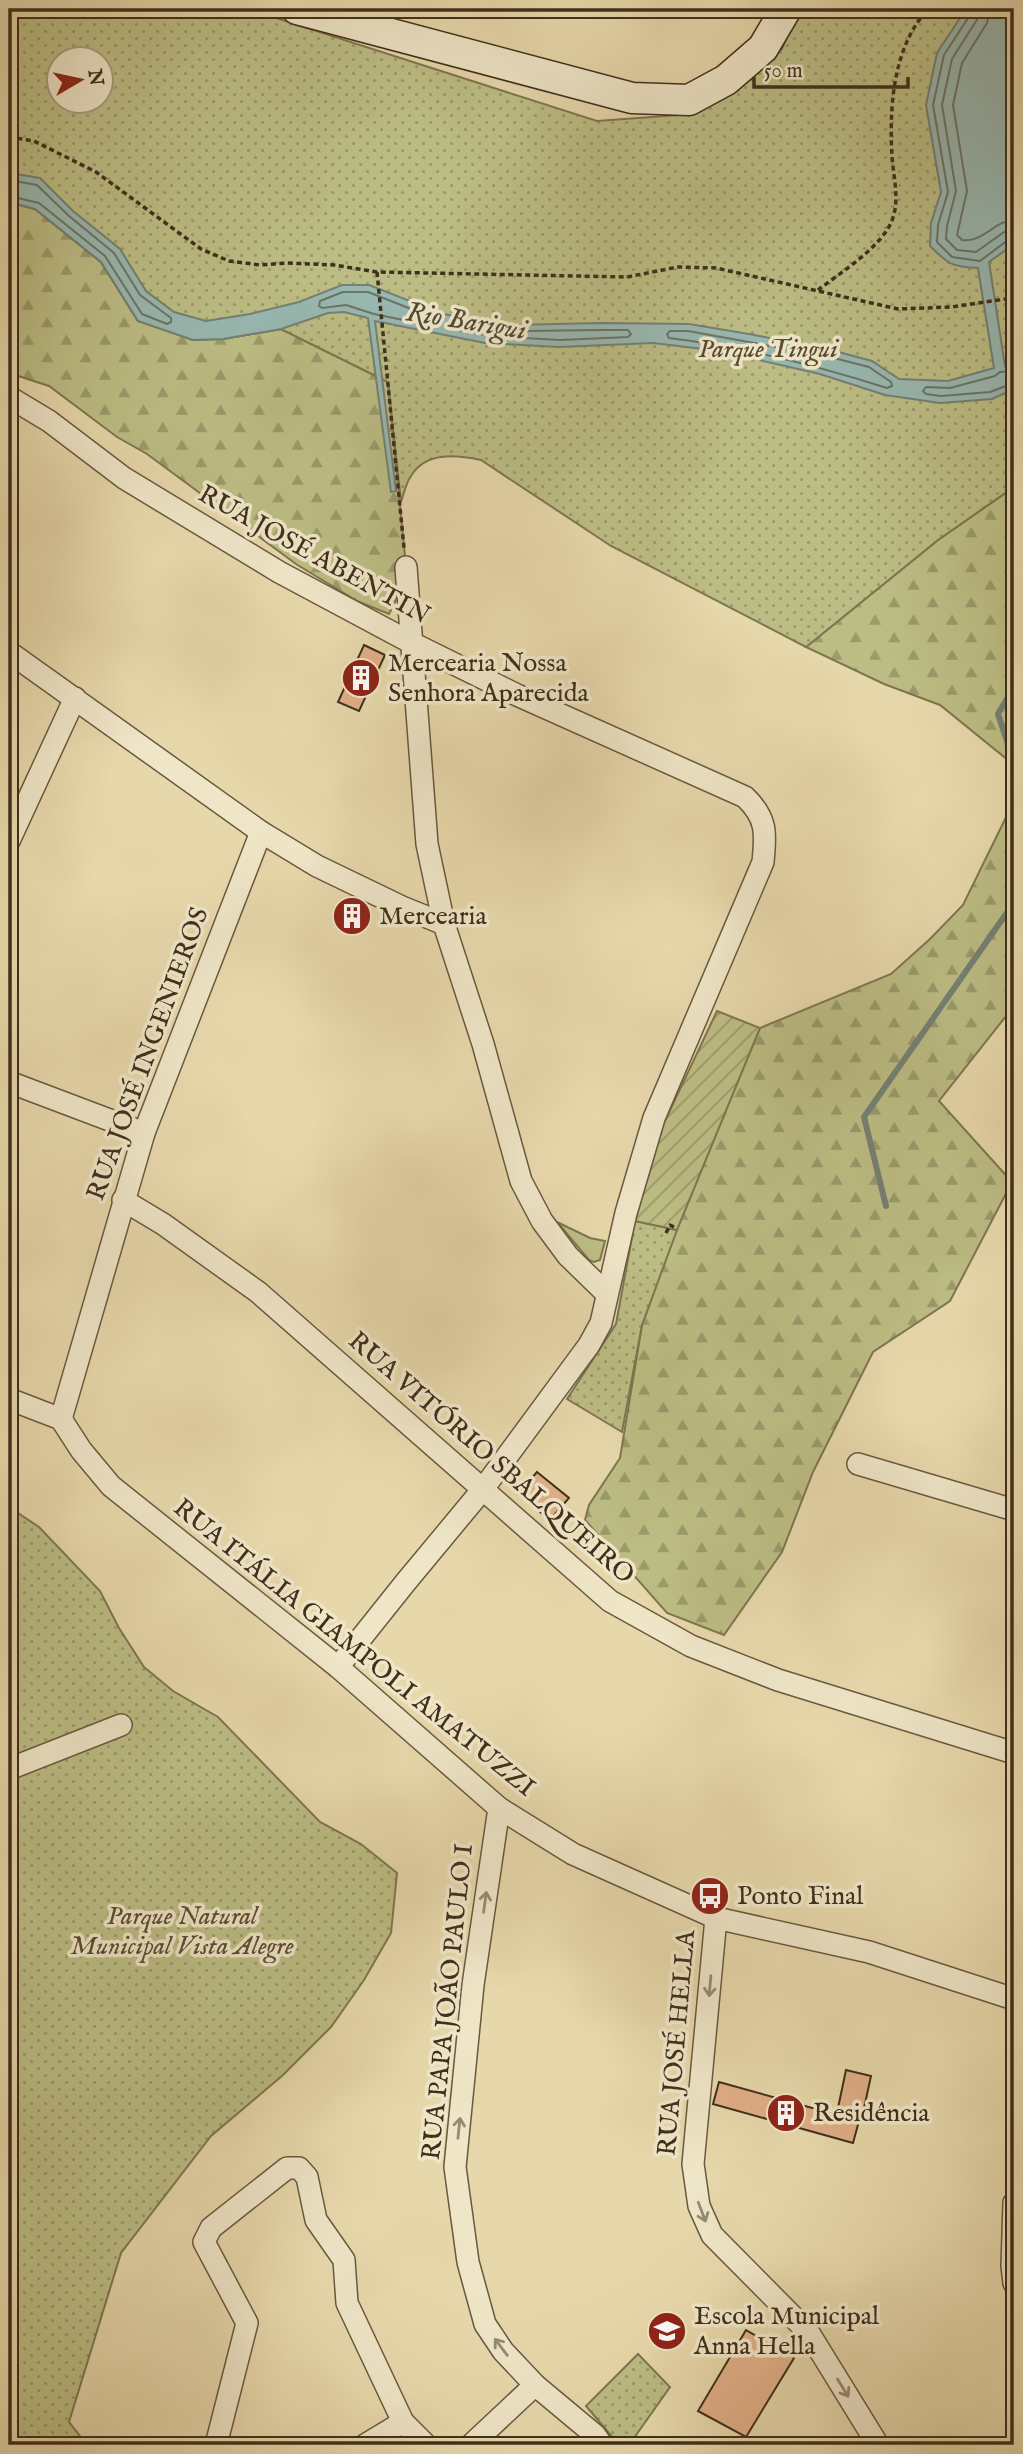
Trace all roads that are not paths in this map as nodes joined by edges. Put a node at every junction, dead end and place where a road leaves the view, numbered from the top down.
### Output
1 (297, 9) edge
2 (786, 9) edge
3 (9, 397) edge
4 (406, 567) road end
5 (410, 642) junction
6 (9, 652) edge
7 (75, 698) junction
8 (261, 832) junction
9 (9, 841) edge
10 (443, 924) junction
11 (9, 1082) edge
12 (144, 1133) junction
13 (123, 1200) junction
14 (607, 1294) junction
15 (9, 1399) edge
16 (61, 1419) junction
17 (858, 1464) dead end
18 (483, 1489) junction
19 (1014, 1510) edge
20 (338, 1667) junction
21 (121, 1725) dead end
22 (1014, 1753) edge
23 (9, 1769) edge
24 (499, 1808) junction
25 (716, 1918) junction
26 (1014, 1999) edge
27 (1014, 2203) edge
28 (1014, 2283) edge
29 (536, 2385) junction
30 (403, 2422) junction
31 (216, 2445) edge
32 (365, 2445) edge
33 (426, 2445) edge
34 (471, 2445) edge
35 (602, 2445) edge
36 (878, 2445) edge

1 - 2 street
3 - 5 street, RUA JOSÉ ABENTIN
4 - 5 street
5 - 10 street
5 - 14 street, RUA JOSÉ ABENTIN
6 - 7 street
7 - 8 street
7 - 9 street
8 - 10 street
8 - 12 street, RUA JOSÉ INGENIEROS
10 - 14 street
11 - 12 street
12 - 13 street, RUA JOSÉ INGENIEROS
13 - 16 street, RUA JOSÉ INGENIEROS
13 - 18 street, RUA VITÓRIO SBALQUEIRO
14 - 18 street
15 - 16 street
16 - 20 street, RUA ITÁLIA GIAMPOLI AMATUZZI
17 - 19 street
18 - 20 street
18 - 22 street, RUA VITÓRIO SBALQUEIRO
20 - 24 street, RUA ITÁLIA GIAMPOLI AMATUZZI
21 - 23 street
24 - 25 street, RUA ITÁLIA GIAMPOLI AMATUZZI
29 -> 24 street, RUA PAPA JOÃO PAULO I
25 - 26 street, RUA ITÁLIA GIAMPOLI AMATUZZI
25 -> 36 street, RUA JOSÉ HELLA
27 - 28 street
29 - 34 street
29 - 35 street, RUA PAPA JOÃO PAULO I
30 - 31 street
30 - 32 street
30 - 33 street

